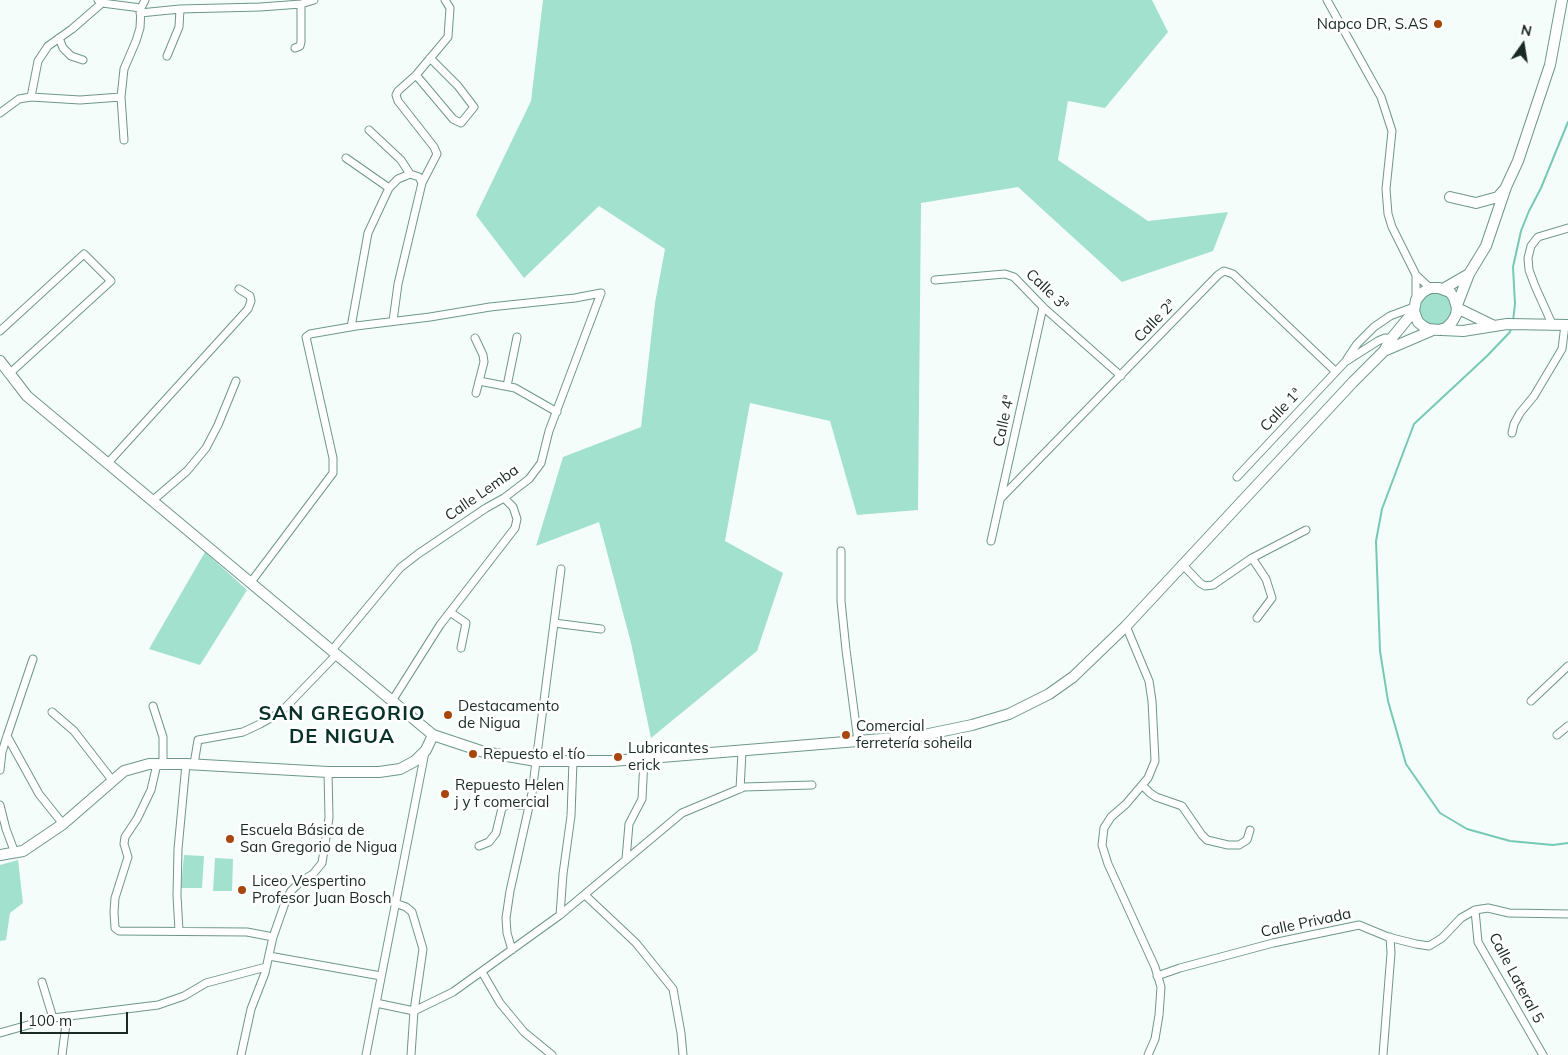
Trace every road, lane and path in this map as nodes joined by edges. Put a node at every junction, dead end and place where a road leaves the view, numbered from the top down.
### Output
1 (144, 0) edge
2 (314, 0) edge
3 (445, 0) edge
4 (1327, 0) edge
5 (1562, 0) edge
6 (100, 2) edge
7 (298, 2) edge
8 (141, 10) junction
9 (180, 10) junction
10 (59, 38) junction
11 (295, 48) dead end
12 (167, 56) dead end
13 (430, 58) junction
14 (83, 60) dead end
15 (416, 75) junction
16 (31, 97) junction
17 (121, 97) junction
18 (0, 113) edge
19 (369, 130) dead end
20 (124, 140) dead end
21 (346, 158) dead end
22 (410, 174) junction
23 (422, 183) junction
24 (1506, 187) junction
25 (389, 188) junction
26 (1450, 197) dead end
27 (1568, 228) edge
28 (1469, 274) junction
29 (1416, 275) junction
30 (935, 280) dead end
31 (239, 288) dead end
32 (1430, 288) junction
33 (1444, 289) junction
34 (1415, 306) junction
35 (1457, 306) junction
36 (1043, 307) junction
37 (393, 322) junction
38 (351, 326) junction
39 (1494, 326) junction
40 (1553, 326) junction
41 (1566, 326) edge
42 (1436, 330) junction
43 (0, 331) edge
44 (517, 337) dead end
45 (475, 338) dead end
46 (1391, 339) junction
47 (1405, 341) junction
48 (1384, 351) junction
49 (0, 361) edge
50 (1345, 362) junction
51 (1335, 371) junction
52 (9, 374) junction
53 (1121, 376) junction
54 (236, 381) dead end
55 (479, 381) junction
56 (507, 386) junction
57 (476, 393) dead end
58 (557, 412) junction
59 (1512, 434) dead end
60 (107, 464) junction
61 (1237, 477) dead end
62 (504, 498) junction
63 (1001, 498) junction
64 (152, 501) junction
65 (1306, 530) dead end
66 (991, 541) dead end
67 (841, 551) dead end
68 (1252, 558) junction
69 (1183, 565) junction
70 (562, 569) dead end
71 (250, 582) junction
72 (450, 612) junction
73 (1257, 618) dead end
74 (554, 623) junction
75 (1126, 626) junction
76 (601, 629) dead end
77 (461, 648) dead end
78 (334, 652) junction
79 (33, 659) dead end
80 (1568, 666) edge
81 (392, 701) junction
82 (1531, 701) dead end
83 (154, 706) dead end
84 (52, 712) dead end
85 (1568, 726) edge
86 (433, 735) junction
87 (1557, 735) dead end
88 (7, 736) junction
89 (858, 742) junction
90 (425, 752) junction
91 (742, 752) junction
92 (644, 759) junction
93 (536, 762) junction
94 (573, 762) junction
95 (160, 764) junction
96 (190, 764) junction
97 (0, 770) edge
98 (328, 772) junction
99 (112, 780) junction
100 (812, 785) dead end
101 (1142, 785) junction
102 (740, 789) junction
103 (0, 805) edge
104 (530, 806) junction
105 (63, 824) junction
106 (1250, 830) dead end
107 (479, 846) dead end
108 (15, 853) junction
109 (0, 855) edge
110 (626, 859) junction
111 (585, 895) junction
112 (395, 903) junction
113 (1475, 910) junction
114 (1568, 914) edge
115 (560, 915) junction
116 (179, 931) junction
117 (273, 937) junction
118 (1390, 938) junction
119 (512, 950) junction
120 (269, 956) junction
121 (266, 967) junction
122 (482, 972) junction
123 (381, 976) junction
124 (1158, 976) junction
125 (42, 982) dead end
126 (376, 1003) junction
127 (414, 1011) junction
128 (67, 1016) junction
129 (53, 1018) junction
130 (0, 1033) edge
131 (546, 1054) edge
132 (62, 1055) edge
133 (241, 1055) edge
134 (366, 1055) edge
135 (411, 1055) edge
136 (682, 1055) edge
137 (1148, 1055) edge
138 (1383, 1055) edge
139 (1543, 1055) edge

1 - 8 street
2 - 7 street
3 - 13 street
4 - 29 street
5 - 24 street
6 - 8 street
6 - 10 street
7 - 9 street
7 - 11 street
8 - 9 street
8 - 17 street
9 - 12 street
10 - 14 street
10 - 16 street
13 - 15 street
13 - 15 street
15 - 23 street
16 - 17 street
16 - 18 street
17 - 20 street
19 - 22 street
21 - 25 street
22 - 23 street
22 - 25 street
23 - 37 street
24 - 26 street
24 - 28 street
25 - 38 street
27 - 40 street
28 - 33 street
28 - 35 street
29 - 32 street
29 - 34 street
30 - 36 street, Calle 3ª
31 - 60 street
32 - 33 street
32 - 34 street
33 - 35 street
34 - 42 street
34 - 46 street
34 - 50 street, Calle 1ª
35 - 39 street
35 - 42 street
36 - 53 street, Calle 3ª
36 - 63 street, Calle 4ª
37 - 38 street
37 - 58 street, Calle Lemba
38 - 71 street
39 - 40 street
39 - 42 street
40 - 41 street
41 - 59 street
42 - 47 street
43 - 52 street
44 - 56 street
45 - 55 street
46 - 47 street, Calle 1ª
46 - 48 street
46 - 50 street, Calle 1ª
47 - 48 street
48 - 69 street
49 - 52 street
50 - 51 street, Calle 1ª
51 - 53 street, Calle 2ª
51 - 61 street, Calle 1ª
52 - 60 street
53 - 63 street, Calle 2ª
54 - 64 street
55 - 56 street
55 - 57 street
56 - 58 street
58 - 62 street, Calle Lemba
60 - 64 street
62 - 72 street
62 - 78 street, Calle Lemba
63 - 66 street, Calle 4ª
64 - 71 street
65 - 68 street
67 - 89 street
68 - 69 street
68 - 73 street
69 - 75 street
70 - 74 street
71 - 78 street
72 - 77 street
72 - 81 street
74 - 76 street
74 - 93 street
75 - 89 street
75 - 101 street
78 - 81 street
78 - 96 street, Calle Lemba
79 - 88 street
80 - 82 street
81 - 86 street
83 - 95 street
84 - 99 street
85 - 87 street
86 - 90 street
86 - 93 street
88 - 97 street
88 - 105 street
89 - 91 street
90 - 98 street
90 - 112 street
91 - 92 street
91 - 102 street
92 - 94 street
92 - 110 street
93 - 94 street
93 - 104 street
94 - 115 street
95 - 96 street
95 - 99 street
95 - 116 street
96 - 98 street
96 - 116 street
98 - 117 street
99 - 105 street
100 - 102 street
101 - 106 street
101 - 124 street
102 - 110 street
103 - 108 street
104 - 107 street
104 - 119 street
105 - 108 street
108 - 109 street
110 - 111 street
111 - 115 street
111 - 136 street
112 - 123 street
112 - 127 street
113 - 114 street
113 - 118 street, Calle Privada
113 - 139 street, Calle Lateral 5
115 - 119 street
116 - 117 street
117 - 120 street
118 - 124 street, Calle Privada
118 - 138 street
119 - 122 street
120 - 121 street
120 - 123 street
121 - 128 street
121 - 133 street
122 - 127 street
122 - 131 street
123 - 126 street
124 - 137 street
125 - 129 street
126 - 127 street
126 - 134 street
127 - 135 street
128 - 129 street
128 - 132 street
129 - 130 street

